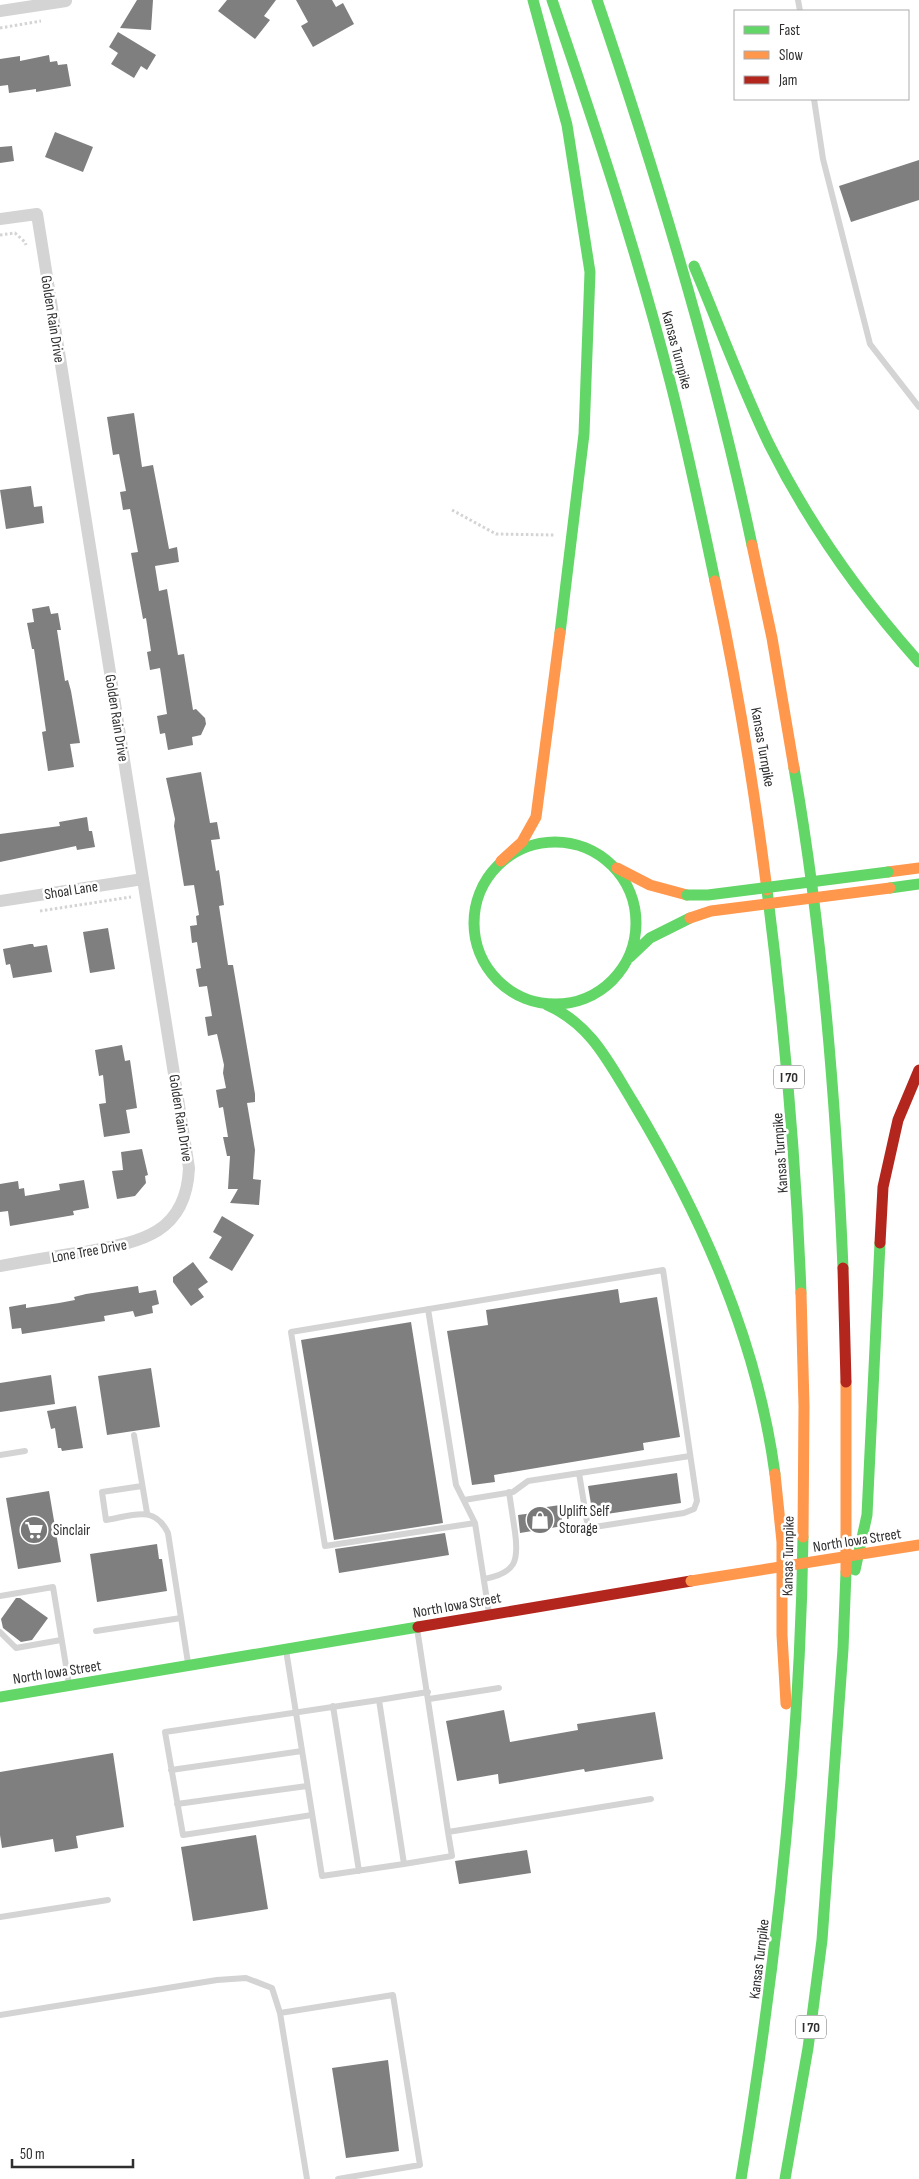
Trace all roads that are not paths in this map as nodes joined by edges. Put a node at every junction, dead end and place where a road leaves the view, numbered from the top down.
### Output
1 (533, 0) edge
2 (552, 0) edge
3 (597, 0) edge
4 (66, 1) edge
5 (0, 11) edge
6 (814, 100) edge
7 (652, 166) junction
8 (0, 219) edge
9 (919, 407) edge
10 (919, 662) edge
11 (501, 861) junction
12 (609, 862) junction
13 (919, 868) edge
14 (143, 879) junction
15 (919, 884) edge
16 (0, 901) edge
17 (630, 956) junction
18 (547, 1005) junction
19 (919, 1070) edge
20 (170, 1219) joint
21 (0, 1266) edge
22 (428, 1310) junction
23 (134, 1435) dead end
24 (25, 1451) dead end
25 (0, 1455) edge
26 (690, 1456) junction
27 (579, 1473) junction
28 (142, 1486) junction
29 (509, 1492) junction
30 (464, 1500) junction
31 (147, 1513) junction
32 (475, 1523) junction
33 (919, 1545) edge
34 (484, 1579) junction
35 (0, 1596) edge
36 (490, 1614) junction
37 (181, 1618) junction
38 (845, 1620) junction
39 (417, 1627) junction
40 (96, 1631) dead end
41 (0, 1632) edge
42 (61, 1640) junction
43 (286, 1649) junction
44 (188, 1666) junction
45 (69, 1686) junction
46 (499, 1688) dead end
47 (428, 1692) junction
48 (0, 1697) edge
49 (379, 1700) junction
50 (429, 1700) junction
51 (333, 1706) junction
52 (296, 1712) junction
53 (302, 1751) junction
54 (171, 1770) junction
55 (791, 1785) junction
56 (308, 1786) junction
57 (652, 1798) dead end
58 (177, 1804) junction
59 (312, 1815) junction
60 (448, 1832) junction
61 (404, 1864) junction
62 (359, 1871) junction
63 (108, 1900) dead end
64 (0, 1917) edge
65 (280, 2013) junction
66 (0, 2016) edge
67 (307, 2179) edge
68 (338, 2179) edge
69 (741, 2179) edge
70 (785, 2179) edge

1 - 11 main road
2 - 55 main road, Kansas Turnpike / I 70
3 - 7 main road, Kansas Turnpike / I 70
4 - 5 street
6 - 9 lane
7 - 10 main road
7 - 38 main road, Kansas Turnpike / I 70
8 - 14 street, Golden Rain Drive
11 - 12 main road
11 - 18 main road
12 - 13 main road, bridge
12 - 17 main road
14 - 16 street, Shoal Lane
14 - 20 street, Golden Rain Drive
15 - 17 main road, bridge
17 - 18 main road
18 - 55 main road
19 - 38 main road
20 - 21 street, Lone Tree Drive
22 - 26 lane
22 - 30 lane
22 - 32 lane
23 - 28 lane
24 - 25 lane
26 - 27 lane
26 - 27 lane
27 - 29 lane
28 - 31 lane
28 - 31 lane
29 - 30 lane
29 - 34 lane
30 - 32 lane
31 - 37 lane
32 - 34 lane
33 - 36 main road, North Iowa Street, bridge
34 - 36 lane
35 - 42 lane
36 - 39 main road, North Iowa Street
37 - 40 lane
37 - 44 lane
38 - 70 main road, Kansas Turnpike / I 70
39 - 43 main road, North Iowa Street
39 - 47 lane
41 - 42 lane
42 - 45 lane
43 - 44 main road, North Iowa Street
43 - 52 lane
44 - 45 main road, North Iowa Street
45 - 48 main road, North Iowa Street
46 - 50 lane
47 - 49 lane
47 - 50 lane
49 - 51 lane
49 - 61 lane
50 - 60 lane
51 - 52 lane
51 - 62 lane
52 - 53 lane
52 - 54 lane
53 - 54 lane
53 - 56 lane
54 - 58 lane
55 - 69 main road, Kansas Turnpike / I 70
56 - 58 lane
56 - 59 lane
57 - 60 lane
58 - 59 lane
59 - 62 lane
60 - 61 lane
61 - 62 lane
63 - 64 lane
65 - 66 lane
65 - 67 lane
65 - 68 lane

